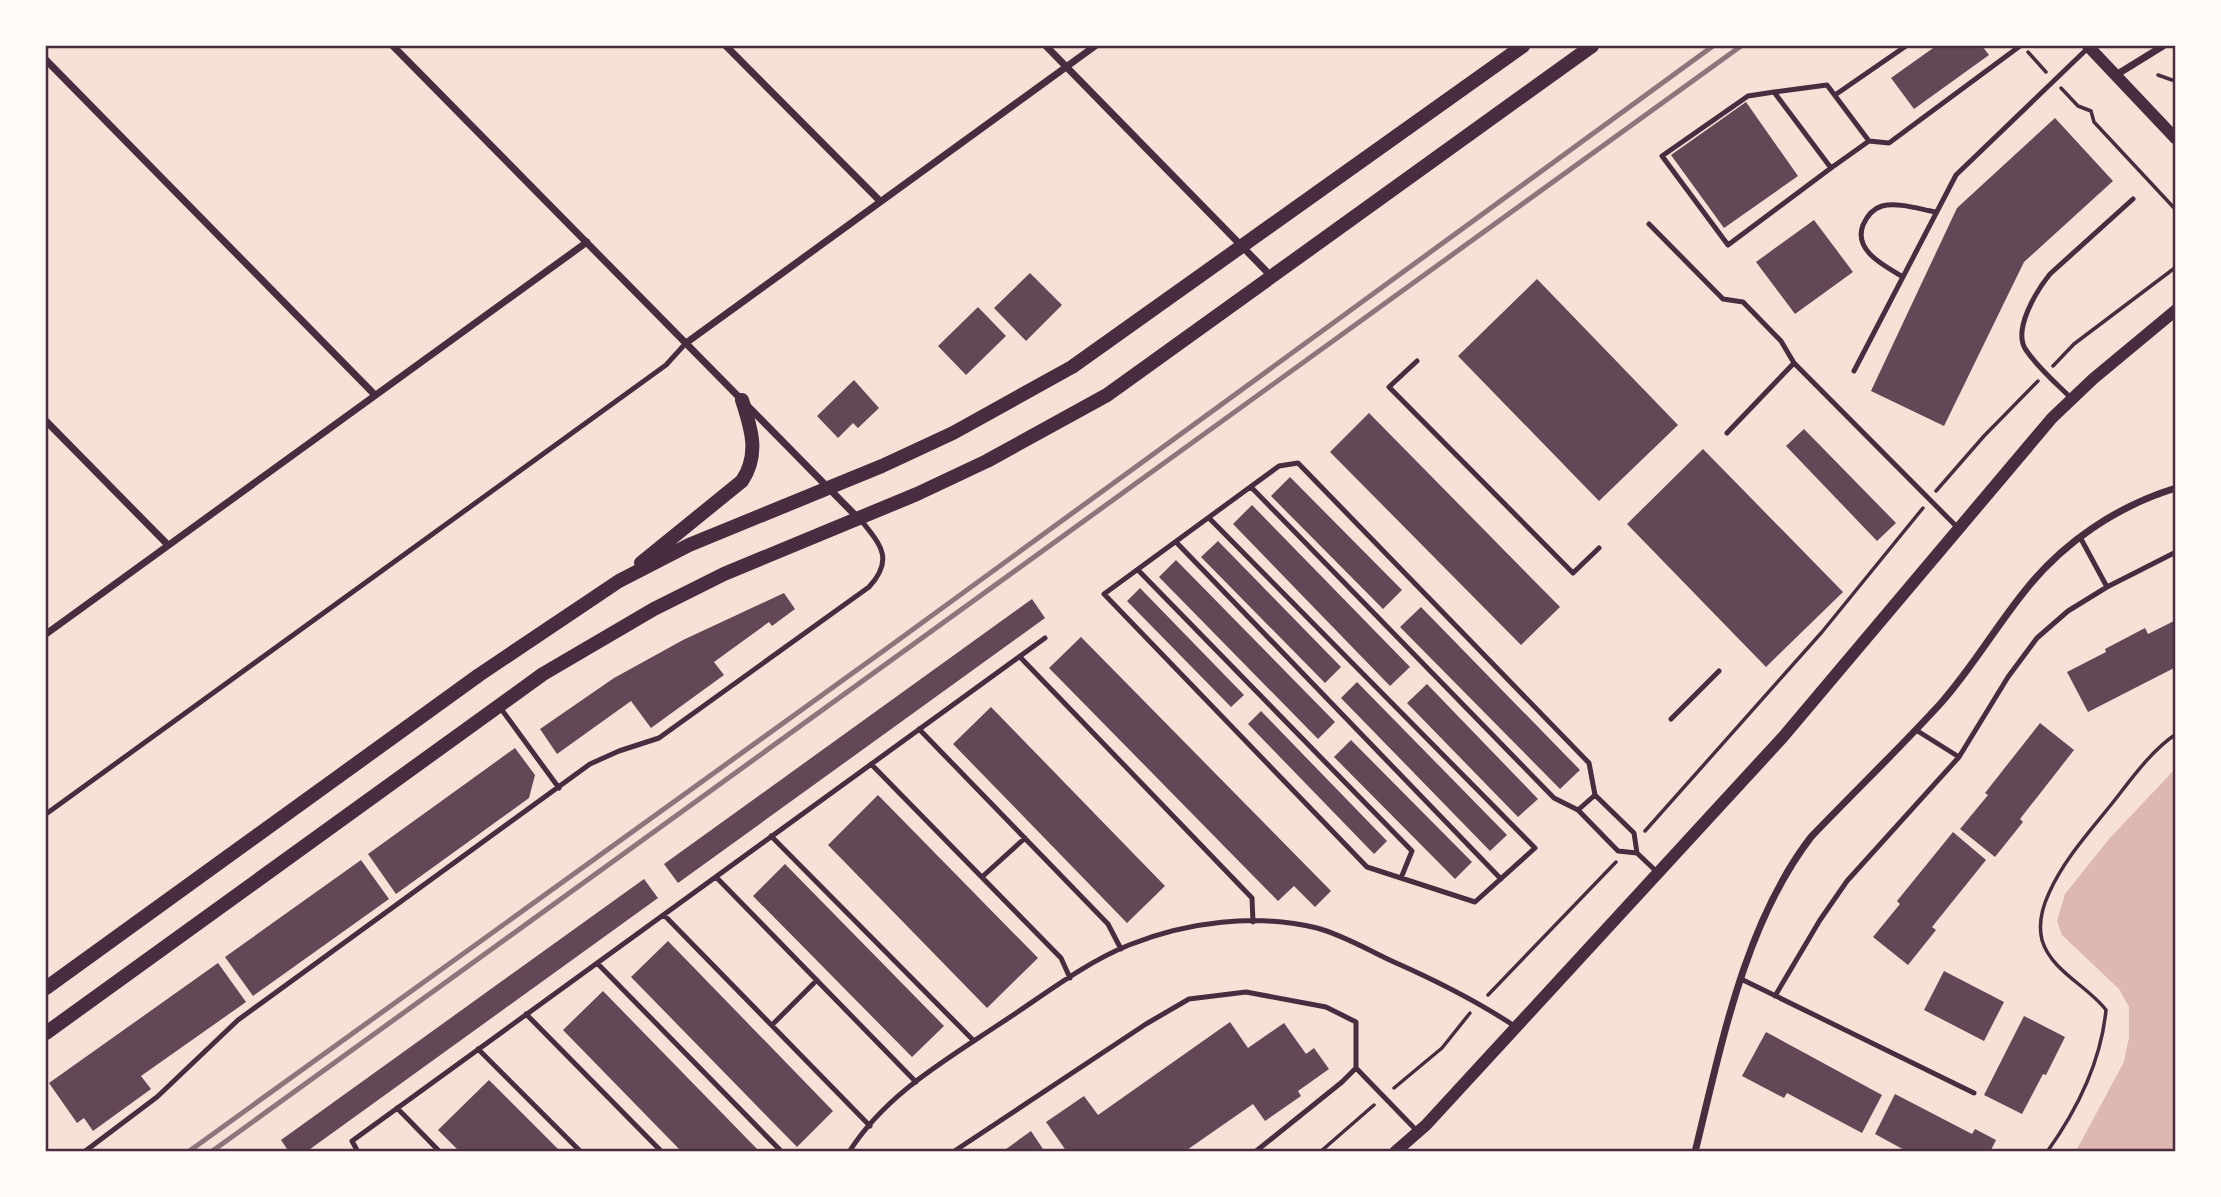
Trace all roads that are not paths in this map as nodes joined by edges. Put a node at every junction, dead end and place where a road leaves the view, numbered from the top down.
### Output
1 (393, 46) edge
2 (726, 46) edge
3 (1046, 46) edge
4 (1095, 46) edge
5 (1523, 46) edge
6 (1592, 46) edge
7 (1906, 46) edge
8 (2021, 46) edge
9 (2089, 46) edge
10 (2163, 46) edge
11 (46, 60) edge
12 (1066, 66) junction
13 (2116, 75) junction
14 (1774, 92) junction
15 (1835, 95) junction
16 (2175, 139) edge
17 (1869, 141) junction
18 (1831, 168) junction
19 (2133, 199) dead end
20 (880, 201) junction
21 (1936, 212) junction
22 (1649, 224) dead end
23 (587, 242) junction
24 (1242, 246) junction
25 (1272, 277) junction
26 (1903, 277) junction
27 (2175, 310) edge
28 (687, 343) junction
29 (1417, 361) dead end
30 (1794, 363) junction
31 (1854, 371) dead end
32 (375, 395) junction
33 (2072, 399) junction
34 (742, 400) junction
35 (46, 422) edge
36 (1727, 433) dead end
37 (1251, 487) junction
38 (2175, 488) edge
39 (830, 489) junction
40 (1209, 518) junction
41 (860, 519) junction
42 (1958, 528) junction
43 (2080, 537) junction
44 (1176, 542) junction
45 (168, 545) junction
46 (1600, 548) dead end
47 (2175, 552) edge
48 (1138, 570) junction
49 (619, 581) junction
50 (2107, 587) junction
51 (46, 634) edge
52 (1045, 638) dead end
53 (1020, 657) junction
54 (1719, 671) dead end
55 (499, 706) junction
56 (1671, 719) dead end
57 (919, 729) junction
58 (1916, 730) junction
59 (1959, 757) junction
60 (871, 764) junction
61 (559, 788) junction
62 (1595, 795) junction
63 (1578, 810) junction
64 (46, 814) edge
65 (771, 836) junction
66 (1025, 838) junction
67 (1637, 853) junction
68 (1658, 873) junction
69 (716, 877) junction
70 (982, 877) junction
71 (1401, 878) junction
72 (1501, 879) junction
73 (664, 915) junction
74 (1253, 922) junction
75 (1121, 949) junction
76 (597, 963) junction
77 (1070, 978) junction
78 (1741, 979) junction
79 (817, 980) junction
80 (46, 988) edge
81 (1775, 996) junction
82 (526, 1014) junction
83 (772, 1025) junction
84 (1516, 1027) junction
85 (46, 1034) edge
86 (974, 1041) junction
87 (478, 1049) junction
88 (1356, 1068) junction
89 (916, 1082) junction
90 (1974, 1093) dead end
91 (397, 1108) junction
92 (870, 1126) junction
93 (1418, 1132) junction
94 (84, 1152) edge
95 (358, 1152) edge
96 (440, 1152) edge
97 (581, 1152) edge
98 (662, 1152) edge
99 (782, 1152) edge
100 (849, 1152) edge
101 (953, 1152) edge
102 (1255, 1152) edge
103 (1395, 1152) edge
104 (1695, 1152) edge

1 - 23 street
2 - 20 street
3 - 12 street
4 - 12 street
5 - 24 main road
6 - 25 main road
7 - 15 lane
8 - 17 lane
9 - 13 street
9 - 21 lane
10 - 13 street
11 - 32 street
12 - 20 street
12 - 24 street
13 - 16 street
14 - 15 lane
14 - 18 lane
14 - 18 lane
15 - 17 lane
17 - 18 lane
19 - 33 lane
20 - 28 street
21 - 26 lane
21 - 26 lane
22 - 30 lane
23 - 28 street
23 - 32 street
24 - 25 street
24 - 39 main road
25 - 41 main road
26 - 31 lane
27 - 33 street
28 - 34 street
28 - 64 lane
29 - 46 lane
30 - 36 lane
30 - 42 lane
32 - 45 street
33 - 42 street
34 - 39 street
34 - 49 main road
35 - 45 street
37 - 40 lane
37 - 62 lane
37 - 63 lane
38 - 43 street
39 - 41 street
39 - 49 main road
40 - 44 lane
40 - 72 lane
41 - 55 main road
41 - 61 lane
42 - 68 street
43 - 50 lane
43 - 58 street
44 - 48 lane
44 - 72 lane
45 - 51 street
47 - 50 lane
48 - 71 lane
48 - 71 lane
49 - 80 main road
50 - 59 lane
52 - 53 lane
53 - 57 lane
53 - 74 lane
54 - 56 lane
55 - 61 lane
55 - 85 main road
57 - 60 lane
57 - 66 lane
58 - 59 lane
58 - 78 street
59 - 81 lane
60 - 65 lane
60 - 70 lane
61 - 94 lane
62 - 63 lane
62 - 67 lane
63 - 67 lane
65 - 69 lane
65 - 86 lane
66 - 70 lane
66 - 75 lane
67 - 68 lane
68 - 84 street
69 - 73 lane
69 - 79 lane
70 - 77 lane
71 - 72 lane
73 - 76 lane
73 - 83 lane
74 - 75 lane
74 - 84 lane
75 - 77 lane
76 - 82 lane
76 - 99 lane
77 - 86 lane
78 - 81 lane
78 - 104 street
79 - 83 lane
79 - 89 lane
81 - 90 lane
82 - 87 lane
82 - 98 lane
83 - 92 lane
84 - 93 street
86 - 89 lane
87 - 91 lane
87 - 97 lane
88 - 93 lane
88 - 101 lane
88 - 102 lane
89 - 92 lane
91 - 95 lane
91 - 96 lane
92 - 100 lane
93 - 103 street

